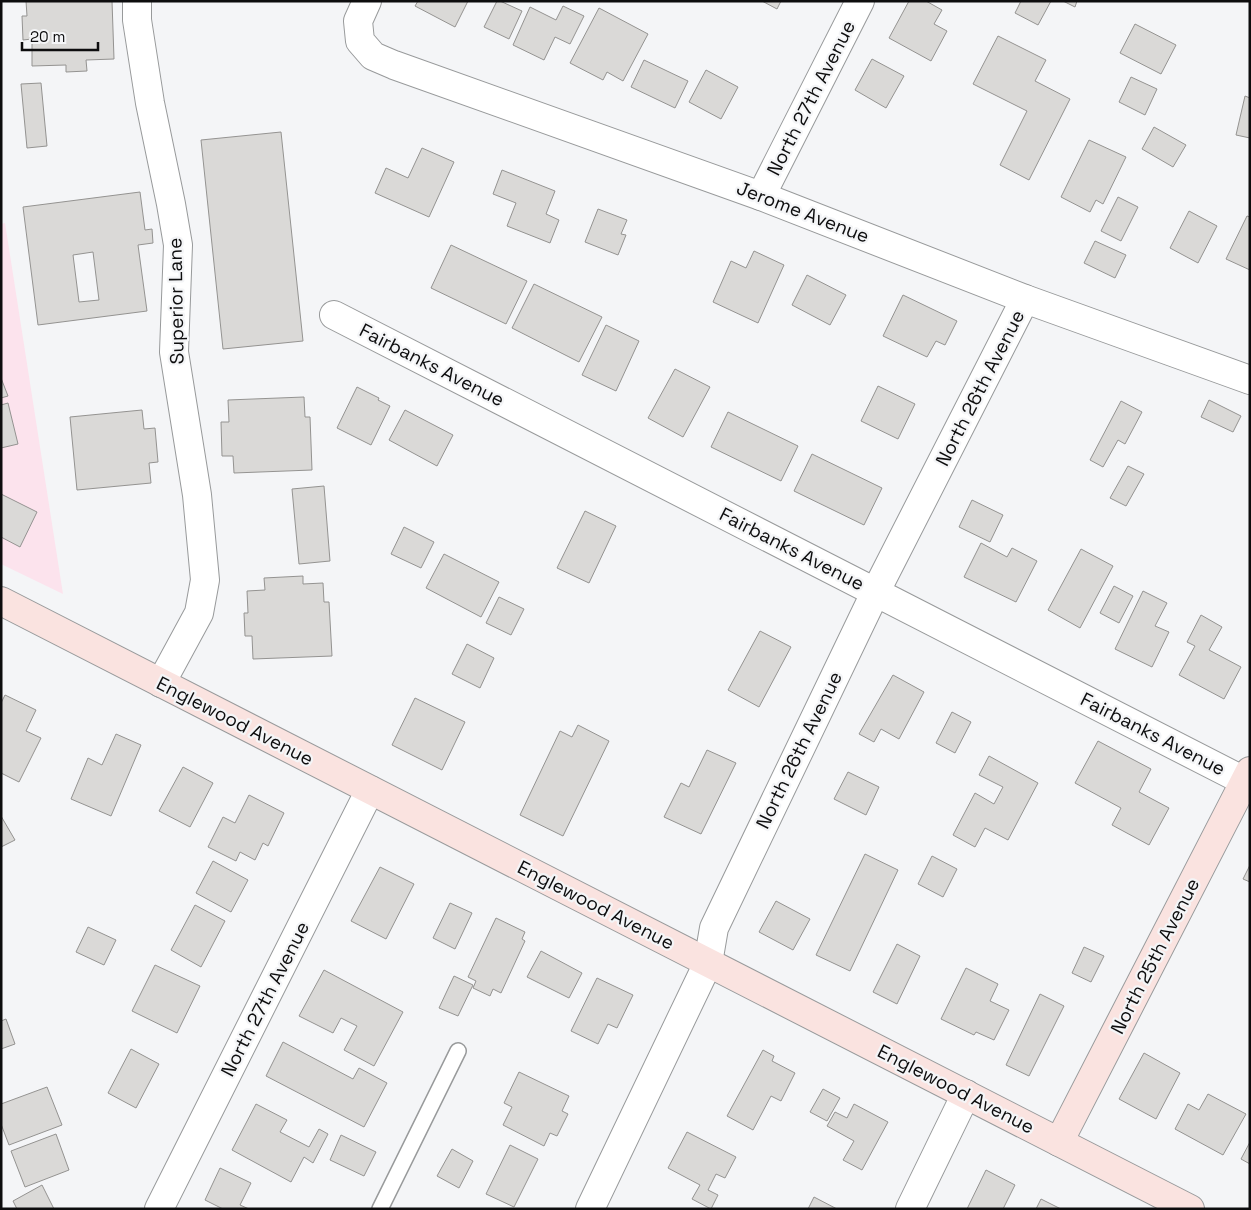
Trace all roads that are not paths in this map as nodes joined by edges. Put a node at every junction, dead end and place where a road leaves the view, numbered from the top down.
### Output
1 (137, 1) edge
2 (367, 1) edge
3 (860, 1) edge
4 (761, 196) junction
5 (1025, 299) junction
6 (334, 315) dead end
7 (1250, 380) edge
8 (876, 591) junction
9 (1, 601) edge
10 (161, 683) junction
11 (1248, 779) edge
12 (370, 790) junction
13 (708, 963) junction
14 (458, 1051) dead end
15 (966, 1094) junction
16 (1059, 1142) junction
17 (1188, 1208) edge
18 (159, 1209) edge
19 (380, 1209) edge
20 (590, 1209) edge
21 (910, 1209) edge

1 - 10 street, Superior Lane
2 - 4 street, Jerome Avenue
3 - 4 street, North 27th Avenue
4 - 5 street, Jerome Avenue
5 - 7 street, Jerome Avenue
5 - 8 street, North 26th Avenue
6 - 8 street, Fairbanks Avenue
8 - 11 street, Fairbanks Avenue
8 - 13 street, North 26th Avenue
9 - 10 street, Englewood Avenue
10 - 12 street, Englewood Avenue
11 - 16 street, North 25th Avenue
12 - 13 street, Englewood Avenue
12 - 18 street, North 27th Avenue
13 - 15 street, Englewood Avenue
13 - 20 street, North 26th Avenue
14 - 19 lane
15 - 16 street, Englewood Avenue
15 - 21 street
16 - 17 street, Englewood Avenue

